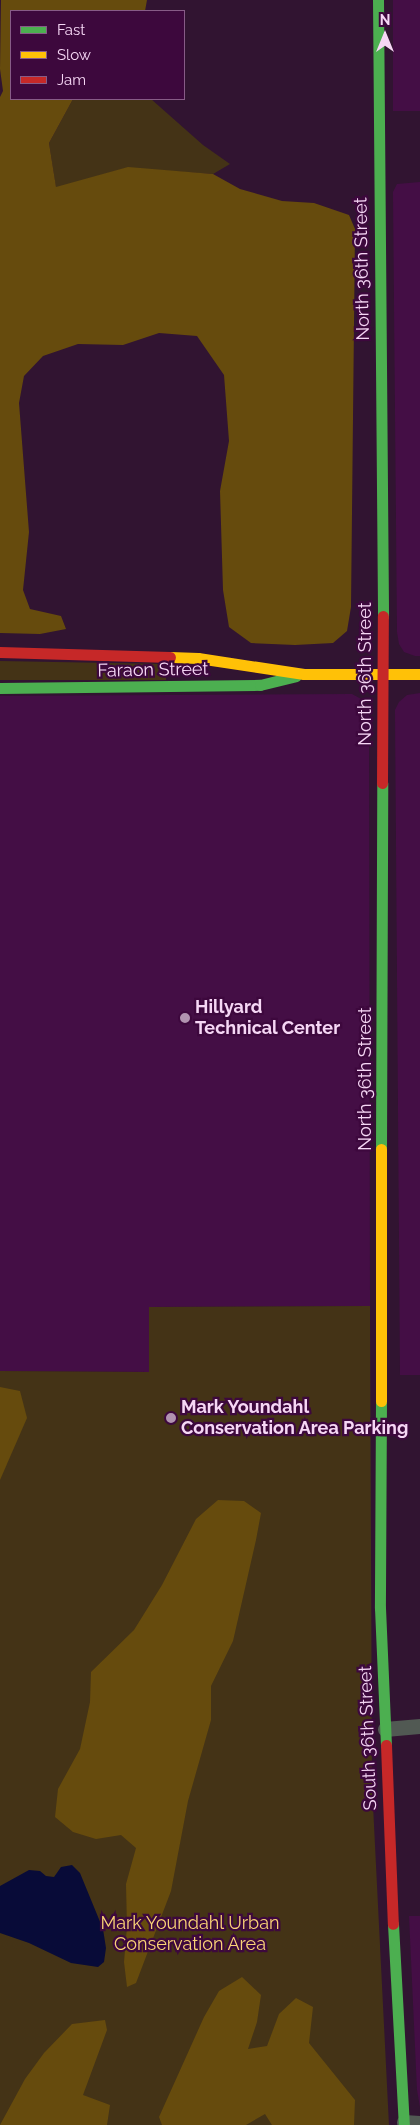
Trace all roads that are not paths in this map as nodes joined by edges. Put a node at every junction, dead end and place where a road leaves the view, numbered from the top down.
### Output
1 (378, 0) edge
2 (0, 652) edge
3 (304, 674) junction
4 (382, 674) junction
5 (420, 674) edge
6 (0, 688) edge
7 (382, 1348) joint
8 (420, 1726) edge
9 (385, 1729) junction
10 (420, 2123) edge
11 (404, 2124) edge

1 - 4 main road, North 36th Street
2 - 3 main road, Faraon Street
3 - 4 main road, Faraon Street
3 - 6 main road, Faraon Street
4 - 5 main road, Faraon Street
4 - 7 main road, North 36th Street
7 - 9 main road, South 36th Street
8 - 9 street
9 - 11 main road, South 36th Street
10 - 11 street

